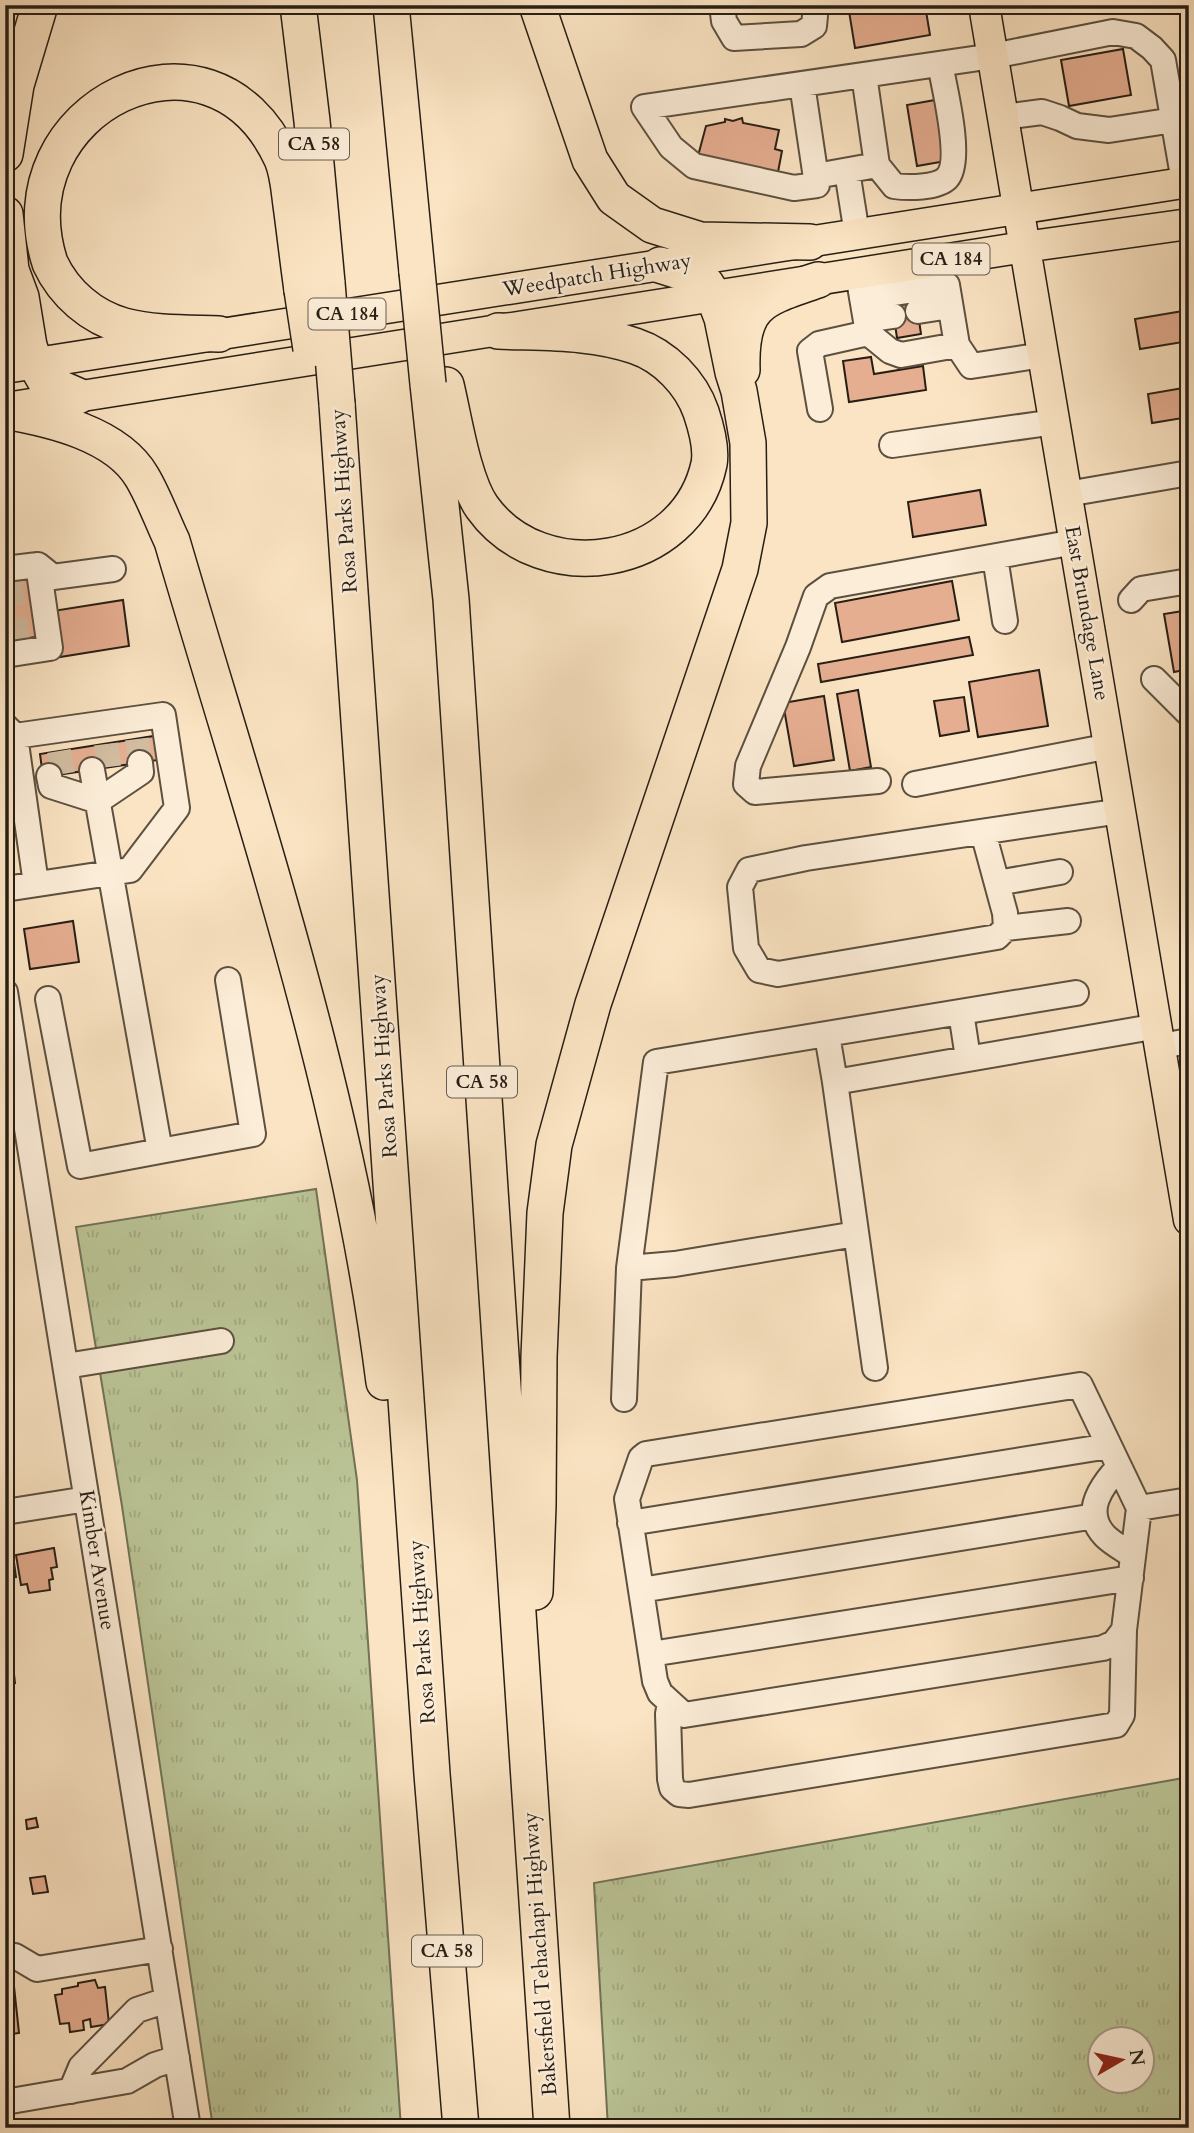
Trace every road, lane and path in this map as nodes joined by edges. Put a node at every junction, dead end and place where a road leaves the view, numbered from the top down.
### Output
1 (40, 5) edge
2 (298, 5) edge
3 (391, 5) edge
4 (537, 5) edge
5 (722, 5) edge
6 (816, 5) edge
7 (984, 5) edge
8 (993, 55) junction
9 (940, 64) junction
10 (864, 75) junction
11 (802, 84) junction
12 (1003, 117) junction
13 (1174, 120) junction
14 (5, 154) edge
15 (877, 165) junction
16 (847, 170) junction
17 (817, 180) junction
18 (1186, 182) edge
19 (1018, 207) junction
20 (5, 214) edge
21 (1189, 224) edge
22 (857, 234) junction
23 (810, 242) junction
24 (1024, 247) junction
25 (660, 265) junction
26 (818, 280) junction
27 (947, 284) junction
28 (315, 287) junction
29 (714, 297) junction
30 (864, 306) junction
31 (918, 311) dead end
32 (894, 316) dead end
33 (498, 331) junction
34 (219, 334) junction
35 (957, 345) junction
36 (1043, 355) junction
37 (15, 360) edge
38 (436, 382) junction
39 (740, 390) junction
40 (78, 396) junction
41 (820, 409) dead end
42 (5, 410) edge
43 (1055, 422) junction
44 (892, 445) dead end
45 (1189, 473) edge
46 (1067, 494) junction
47 (1075, 542) junction
48 (995, 557) junction
49 (113, 569) dead end
50 (19, 572) edge
51 (1189, 581) edge
52 (1131, 600) dead end
53 (1004, 621) dead end
54 (24, 647) edge
55 (1170, 687) edge
56 (1189, 714) edge
57 (10, 731) edge
58 (1110, 746) junction
59 (90, 747) junction
60 (878, 781) dead end
61 (915, 784) dead end
62 (98, 801) junction
63 (1121, 811) junction
64 (983, 832) junction
65 (1060, 872) dead end
66 (111, 874) junction
67 (997, 883) junction
68 (36, 884) junction
69 (5, 889) edge
70 (1068, 921) dead end
71 (1006, 928) junction
72 (228, 980) dead end
73 (5, 992) edge
74 (1076, 993) dead end
75 (48, 999) dead end
76 (961, 1012) junction
77 (827, 1035) junction
78 (1169, 1038) edge
79 (968, 1058) junction
80 (835, 1082) junction
81 (13, 1089) edge
82 (160, 1151) junction
83 (1189, 1220) edge
84 (856, 1234) junction
85 (629, 1268) junction
86 (221, 1341) dead end
87 (66, 1366) junction
88 (875, 1368) dead end
89 (624, 1399) dead end
90 (1114, 1457) junction
91 (87, 1499) junction
92 (1189, 1500) edge
93 (1139, 1508) junction
94 (5, 1512) edge
95 (1095, 1516) junction
96 (631, 1523) junction
97 (1132, 1567) junction
98 (641, 1590) junction
99 (1125, 1630) junction
100 (651, 1654) junction
101 (670, 1703) junction
102 (432, 1774) junction
103 (527, 1781) junction
104 (160, 1949) junction
105 (5, 1956) edge
106 (167, 2000) junction
107 (177, 2058) junction
108 (71, 2091) junction
109 (5, 2102) edge
110 (188, 2128) edge
111 (461, 2128) edge
112 (552, 2128) edge

1 - 14 highway
2 - 28 highway, Rosa Parks Highway / CA 58
3 - 38 highway, bridge
4 - 23 highway
5 - 6 street
7 - 8 main road, East Brundage Lane
8 - 9 street
8 - 12 main road, East Brundage Lane
8 - 13 street
9 - 10 street
9 - 15 street
10 - 11 street
10 - 15 street
11 - 17 street
11 - 17 street
12 - 13 street
12 - 19 main road, East Brundage Lane
13 - 18 street
15 - 16 street
16 - 17 street
16 - 22 street
18 - 19 main road, Weedpatch Highway / CA 184
19 - 22 main road, Weedpatch Highway / CA 184
19 - 24 main road, East Brundage Lane
20 - 37 highway
21 - 24 main road, Weedpatch Highway / CA 184
22 - 23 main road, Weedpatch Highway / CA 184
23 - 25 main road, Weedpatch Highway / CA 184
24 - 27 main road, Weedpatch Highway / CA 184
24 - 36 main road, East Brundage Lane
25 - 29 highway
25 - 34 main road, Weedpatch Highway / CA 184
26 - 29 main road, Weedpatch Highway / CA 184
26 - 30 main road, Weedpatch Highway / CA 184
26 - 39 highway
27 - 30 main road, Weedpatch Highway / CA 184
27 - 31 street
27 - 35 street
28 - 34 highway
28 - 102 highway, Rosa Parks Highway / CA 58, bridge
29 - 33 main road, Weedpatch Highway / CA 184
29 - 39 highway
30 - 32 street
30 - 35 street
30 - 41 street
33 - 38 highway
33 - 40 main road, Weedpatch Highway / CA 184
34 - 37 main road, Weedpatch Highway / CA 184
35 - 36 street
36 - 43 main road, East Brundage Lane
37 - 40 highway
38 - 103 highway, CA 58
39 - 103 highway
40 - 42 main road, Weedpatch Highway / CA 184
42 - 102 highway
43 - 44 street
43 - 46 main road, East Brundage Lane
45 - 46 street
46 - 47 main road, East Brundage Lane
47 - 48 street
47 - 58 main road, East Brundage Lane
48 - 53 street
48 - 60 street
49 - 50 street
50 - 54 street
51 - 52 street
55 - 56 street
57 - 59 street
57 - 68 street
58 - 61 street
58 - 63 main road, East Brundage Lane
59 - 62 street
59 - 62 street
59 - 62 street
59 - 66 street
62 - 66 street
63 - 64 street
63 - 78 main road, East Brundage Lane
64 - 67 street
64 - 71 street
65 - 67 street
66 - 68 street
66 - 82 street
67 - 71 street
68 - 69 street
70 - 71 street
72 - 82 street
73 - 81 street, Kimber Avenue
74 - 76 street
75 - 82 street
76 - 77 street
76 - 79 street
77 - 80 street
77 - 85 street
78 - 79 street
78 - 83 main road, East Brundage Lane
79 - 80 street
80 - 84 street
81 - 87 street, Kimber Avenue
84 - 85 street
84 - 88 street
85 - 89 street
86 - 87 street
87 - 91 street, Kimber Avenue
90 - 93 street
90 - 95 street
90 - 96 street
90 - 96 street
91 - 94 street
91 - 104 street, Kimber Avenue
92 - 93 street
93 - 97 street
95 - 97 street
95 - 98 street
96 - 98 street
97 - 99 street
97 - 100 street
98 - 100 street
99 - 101 street
99 - 101 street
100 - 101 street
102 - 111 highway, Rosa Parks Highway / CA 58
103 - 112 highway, Bakersfield Tehachapi Highway / CA 58
104 - 105 street
104 - 106 street, Kimber Avenue
106 - 107 street, Kimber Avenue
106 - 108 street
107 - 108 street
107 - 110 street, Kimber Avenue
108 - 109 street

